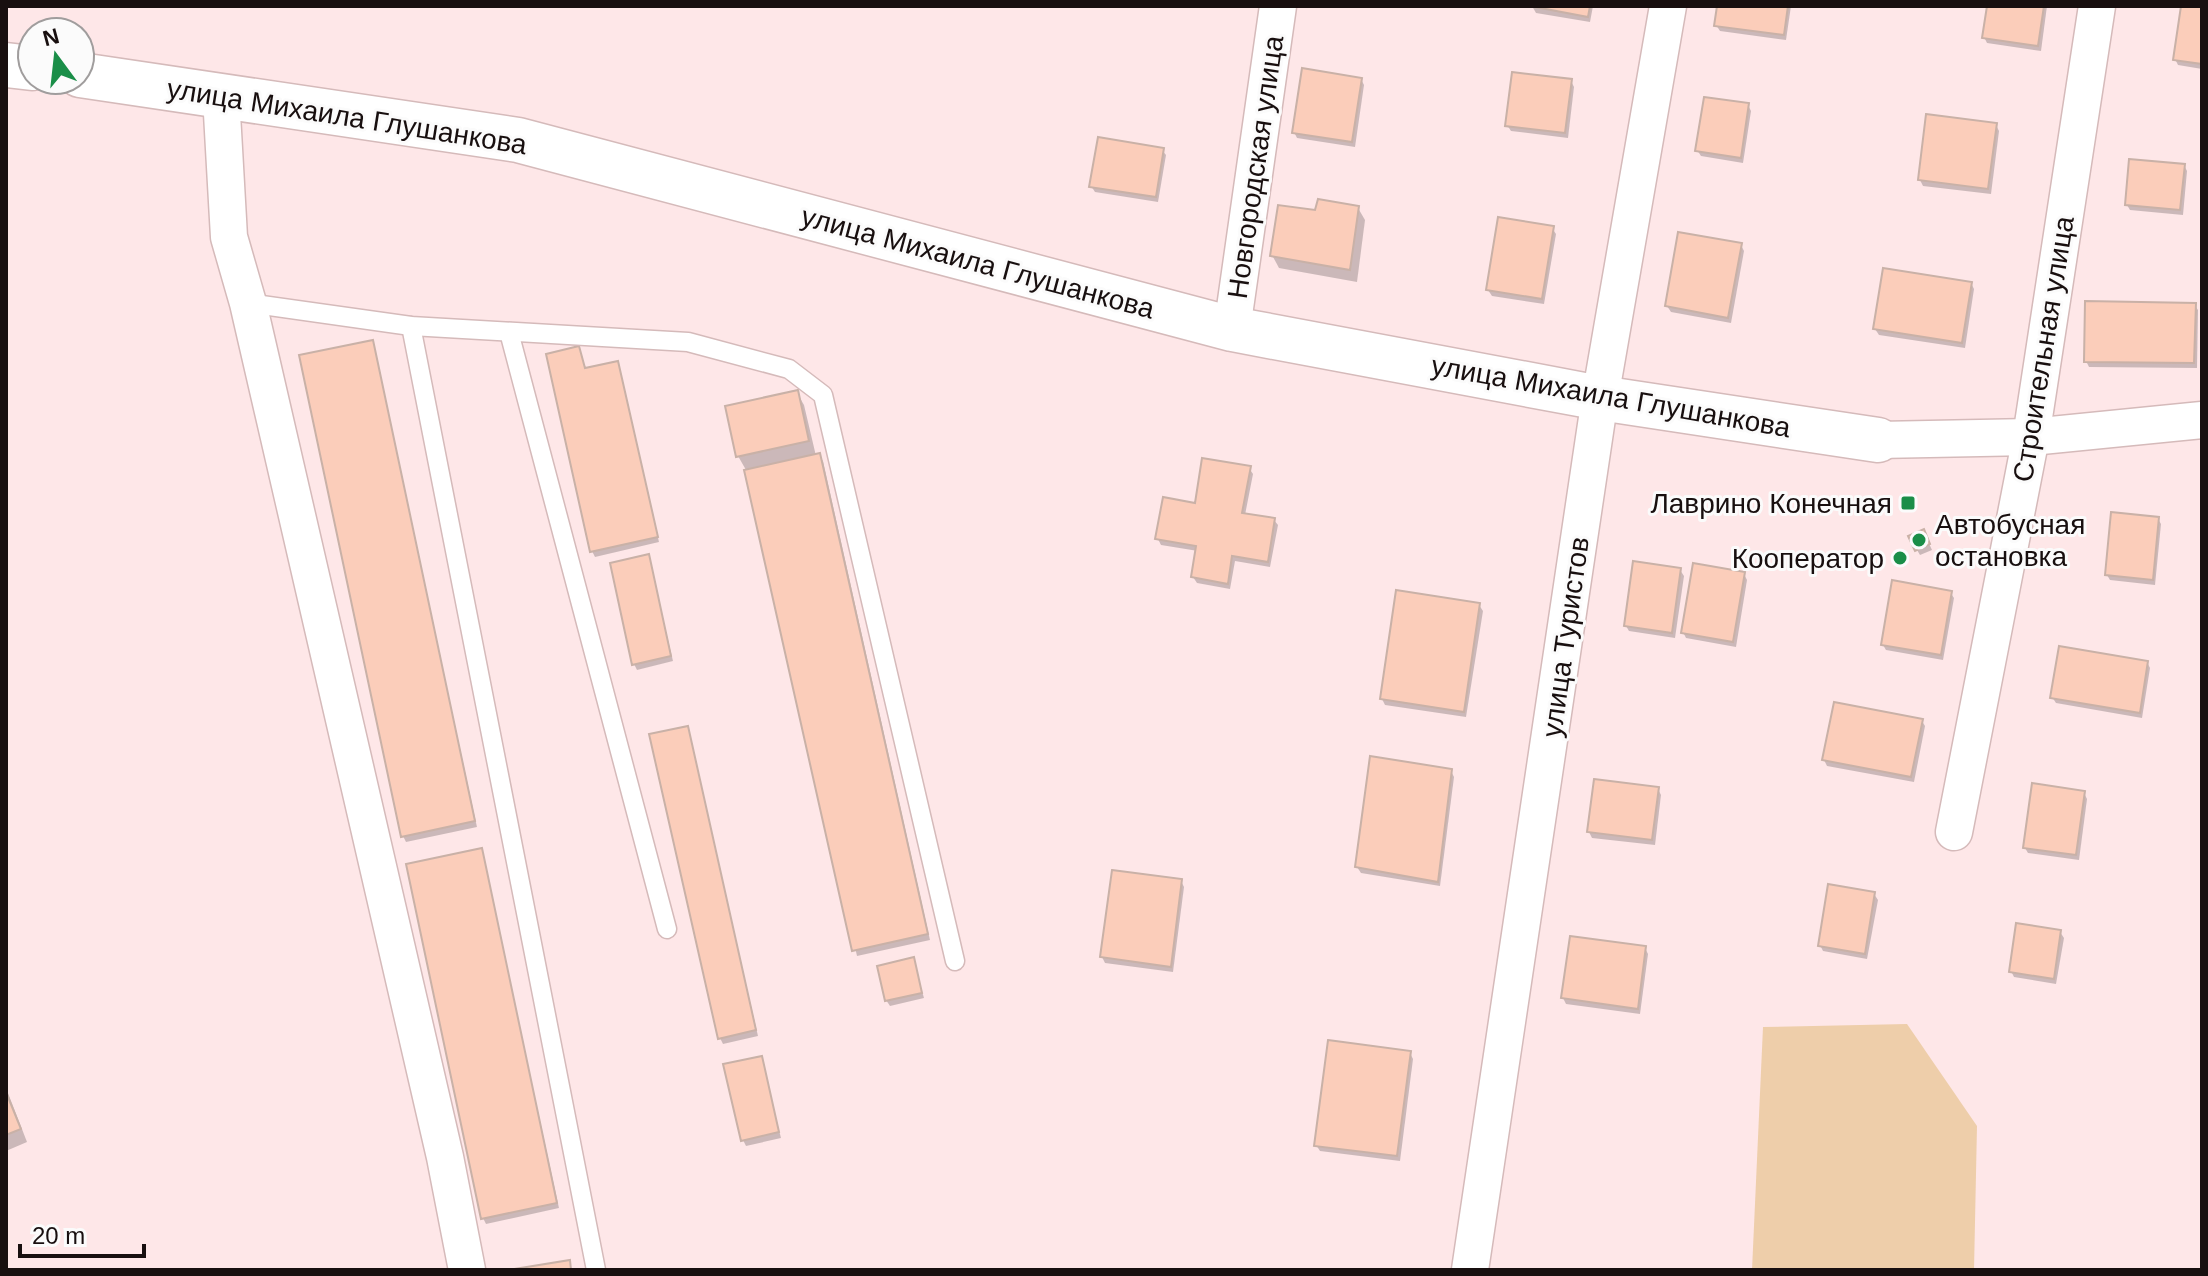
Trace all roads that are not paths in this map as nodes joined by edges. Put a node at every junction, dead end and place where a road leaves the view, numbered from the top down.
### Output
1 (1278, 6) edge
2 (1668, 6) edge
3 (2097, 6) edge
4 (96, 77) edge
5 (221, 96) junction
6 (248, 303) junction
7 (411, 326) junction
8 (1232, 329) junction
9 (509, 332) junction
10 (1600, 398) junction
11 (2202, 420) edge
12 (2031, 437) junction
13 (1878, 440) joint
14 (1954, 832) dead end
15 (667, 929) dead end
16 (955, 961) dead end
17 (467, 1270) edge
18 (596, 1270) edge
19 (1470, 1270) edge

1 - 8 street, Новгородская улица
2 - 10 street, улица Туристов
3 - 12 street, Строительная улица
4 - 5 street, улица Михаила Глушанкова
5 - 6 street
5 - 8 street, улица Михаила Глушанкова
6 - 7 lane
6 - 17 street
7 - 9 lane
7 - 18 lane
8 - 10 street, улица Михаила Глушанкова
9 - 15 lane
9 - 16 lane
10 - 13 street, улица Михаила Глушанкова
10 - 19 street, улица Туристов
11 - 12 street
12 - 13 street
12 - 14 street, Строительная улица

